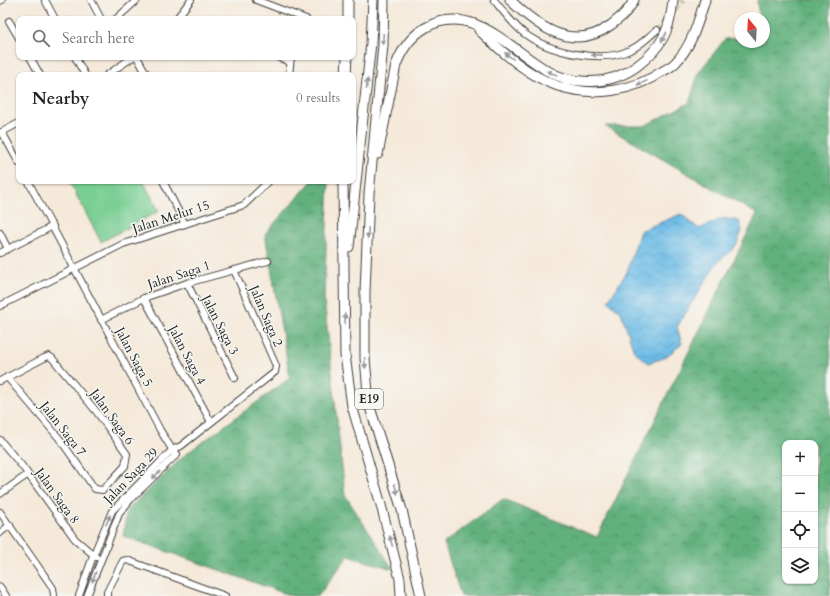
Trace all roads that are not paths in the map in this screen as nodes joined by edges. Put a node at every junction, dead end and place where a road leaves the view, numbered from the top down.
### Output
1 (45, 0) edge
2 (91, 0) edge
3 (137, 0) edge
4 (191, 0) edge
5 (256, 0) edge
6 (348, 0) edge
7 (373, 0) edge
8 (384, 0) edge
9 (494, 0) edge
10 (510, 0) edge
11 (634, 0) edge
12 (673, 0) edge
13 (705, 0) edge
14 (53, 16) edge
15 (99, 16) edge
16 (119, 16) edge
17 (180, 16) edge
18 (293, 16) edge
19 (348, 16) edge
20 (9, 21) dead end
21 (472, 23) junction
22 (657, 30) tunnel mouth
23 (16, 33) edge
24 (32, 60) edge
25 (77, 60) edge
26 (122, 60) edge
27 (129, 60) edge
28 (139, 60) edge
29 (291, 60) edge
30 (347, 60) edge
31 (124, 64) junction
32 (38, 72) edge
33 (83, 72) edge
34 (112, 72) edge
35 (145, 72) edge
36 (289, 72) edge
37 (346, 72) edge
38 (16, 125) edge
39 (1, 133) edge
40 (16, 158) edge
41 (356, 180) edge
42 (30, 184) edge
43 (164, 184) edge
44 (266, 184) edge
45 (344, 184) edge
46 (356, 184) edge
47 (369, 194) junction
48 (185, 224) junction
49 (53, 226) junction
50 (0, 233) edge
51 (8, 249) junction
52 (0, 253) edge
53 (268, 262) dead end
54 (74, 268) junction
55 (234, 270) junction
56 (187, 283) junction
57 (344, 290) junction
58 (144, 298) junction
59 (0, 306) edge
60 (101, 320) junction
61 (275, 372) joint
62 (7, 377) junction
63 (235, 378) dead end
64 (0, 381) edge
65 (211, 422) junction
66 (0, 440) edge
67 (181, 446) junction
68 (172, 450) junction
69 (176, 456) junction
70 (27, 475) junction
71 (103, 490) joint
72 (0, 494) edge
73 (0, 512) edge
74 (10, 526) junction
75 (0, 533) edge
76 (92, 556) junction
77 (101, 559) junction
78 (0, 587) edge
79 (6, 596) edge
80 (54, 596) edge
81 (79, 596) edge
82 (87, 596) edge
83 (107, 596) edge
84 (225, 596) edge
85 (402, 596) edge
86 (421, 596) edge

1 - 14 street
2 - 15 street
3 - 16 street
4 - 17 street
5 - 18 street
6 - 19 highway
41 -> 7 highway, E19
8 -> 47 highway, E19
22 -> 9 street
10 - 11 highway
12 -> 21 highway
13 -> 21 highway
20 - 23 street
21 - 47 highway
24 - 32 street
25 - 33 street
26 - 31 street
27 - 31 street
28 - 35 street
29 - 36 street
30 - 37 highway
31 - 34 street
38 - 39 street
39 - 40 street
42 - 49 street, Jalan Saga 5
43 - 48 street
44 - 48 street, Jalan Melur 15
45 - 57 highway
57 -> 46 highway, E19
47 -> 86 highway, E19
48 - 54 street, Jalan Melur 15
49 - 51 street
49 - 54 street, Jalan Saga 5
50 - 51 street
51 - 52 street
53 - 55 street, Jalan Saga 1
54 - 59 street, Jalan Melur 15
54 - 60 street, Jalan Saga 5
55 - 56 street, Jalan Saga 1
55 - 61 street, Jalan Saga 2
56 - 58 street, Jalan Saga 1
56 - 63 street, Jalan Saga 3
85 -> 57 highway, E19
58 - 60 street, Jalan Saga 1
58 - 65 street, Jalan Saga 4
60 - 68 street, Jalan Saga 5
61 - 65 street, Jalan Saga 29
62 - 64 street
62 - 71 street, Jalan Saga 7
62 - 71 street, Jalan Saga 6
65 - 67 street, Jalan Saga 29
66 - 70 street, Jalan Saga 8
67 - 68 street, Jalan Saga 29
67 - 69 street, Jalan Saga 29
68 - 69 street, Jalan Saga 5
76 -> 68 street, Jalan Saga 29
69 -> 77 street, Jalan Saga 29
70 - 72 street
70 - 76 street, Jalan Saga 8
73 - 74 street
74 - 75 street
74 - 80 street
76 - 77 street, Jalan Saga 8
76 - 81 street, Jalan Saga 29
77 -> 82 street, Jalan Saga 29
78 - 79 street
83 - 84 street

